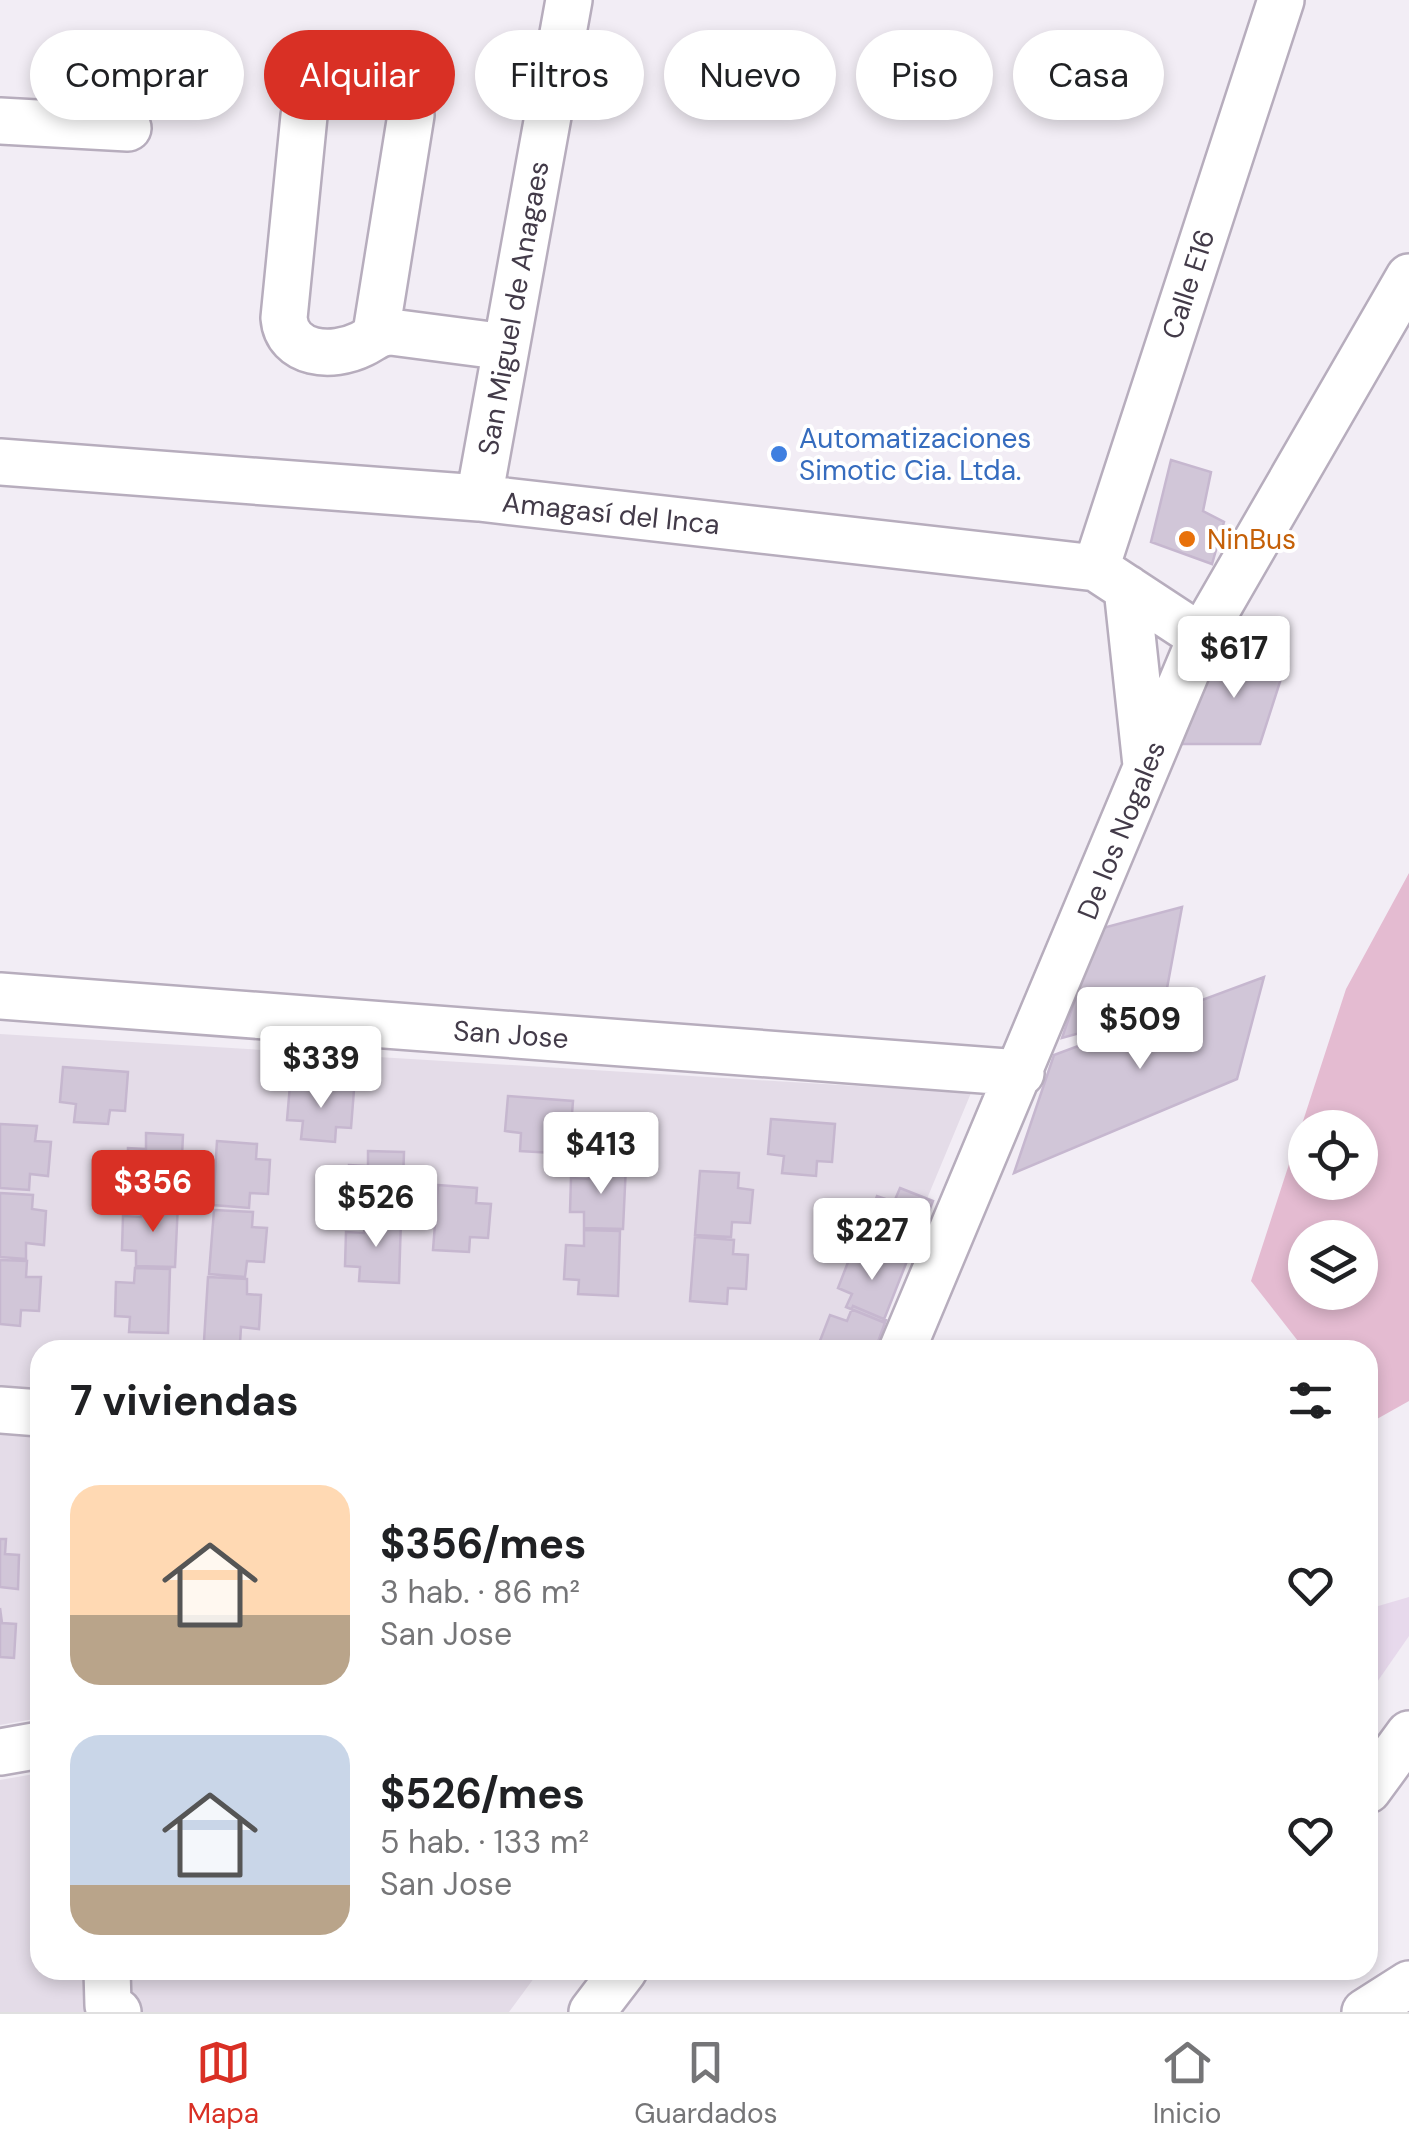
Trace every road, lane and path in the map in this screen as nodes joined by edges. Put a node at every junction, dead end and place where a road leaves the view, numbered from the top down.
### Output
1 (569, 0) edge
2 (1281, 0) edge
3 (304, 120) edge
4 (410, 120) edge
5 (0, 121) edge
6 (128, 128) dead end
7 (1409, 277) edge
8 (376, 333) junction
9 (506, 347) junction
10 (0, 462) edge
11 (478, 498) junction
12 (1112, 578) junction
13 (1201, 637) junction
14 (1146, 768) junction
15 (0, 996) edge
16 (1021, 1073) junction
17 (906, 1340) edge
18 (0, 1410) edge
19 (30, 1412) edge
20 (1409, 1734) edge
21 (30, 1747) edge
22 (0, 1752) edge
23 (1378, 1776) edge
24 (107, 1980) edge
25 (616, 1980) edge
26 (1409, 1984) edge
27 (118, 2012) edge
28 (592, 2012) edge
29 (1365, 2012) edge

1 - 9 street, San Miguel de Anagaes
2 - 12 street, Calle E16
3 - 8 street
4 - 8 street
5 - 6 street
7 - 13 street, De los Nogales
8 - 9 street
9 - 11 street, San Miguel de Anagaes
10 - 11 street, Amagasí del Inca
11 - 12 street, Amagasí del Inca
12 - 13 street, Amagasí del Inca
12 - 14 street
13 - 14 street, De los Nogales
14 - 16 street, De los Nogales
15 - 16 street, San Jose
16 - 17 street, De los Nogales
18 - 19 street
20 - 23 street
21 - 22 street
24 - 27 street
25 - 28 street
26 - 29 street

